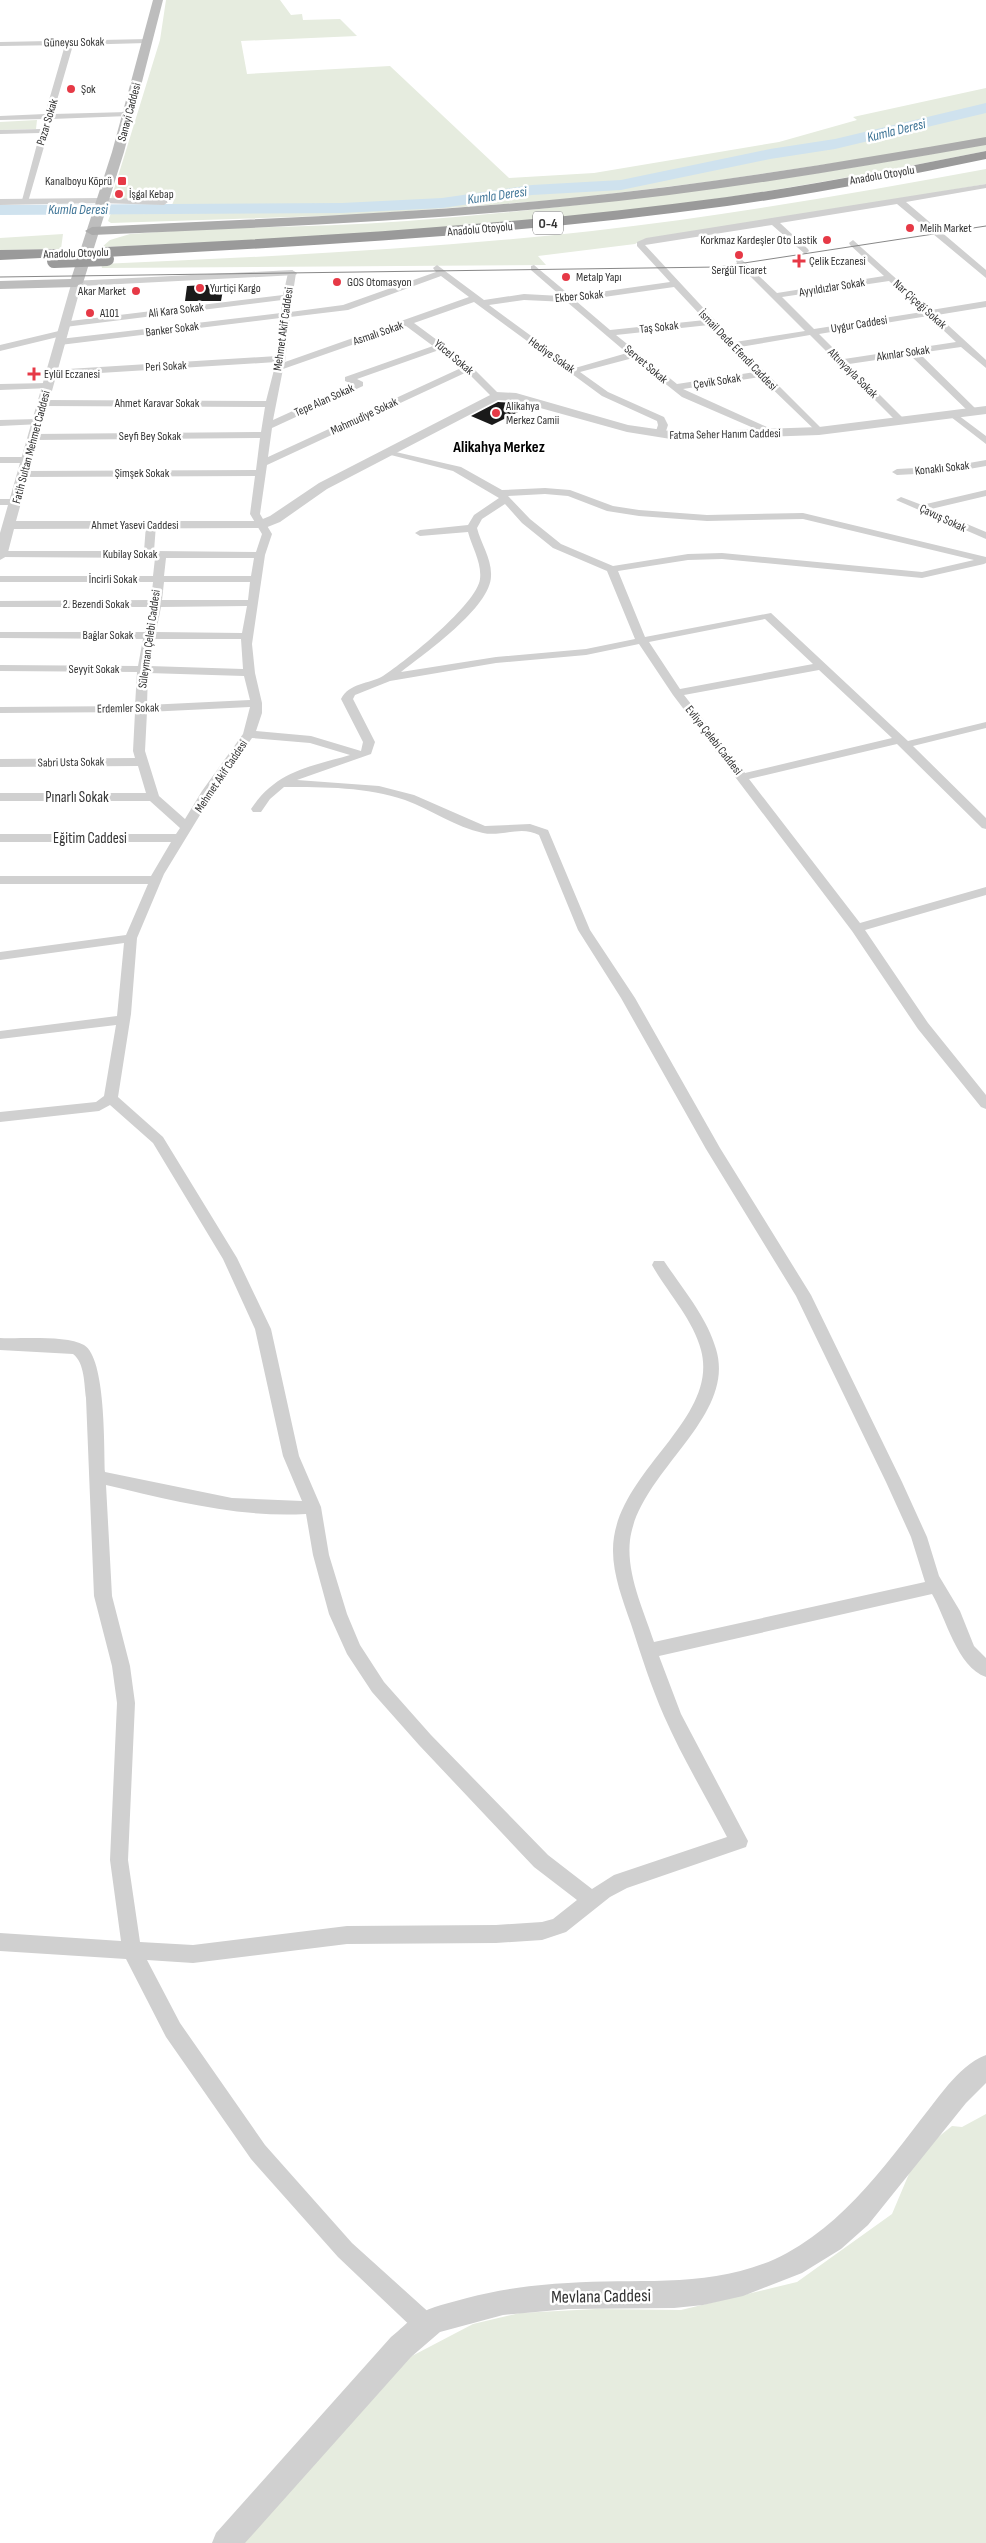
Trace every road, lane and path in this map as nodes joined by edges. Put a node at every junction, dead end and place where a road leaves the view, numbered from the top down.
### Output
1 (158, 0) edge
2 (147, 41) junction
3 (70, 42) junction
4 (0, 44) edge
5 (128, 114) junction
6 (48, 117) junction
7 (0, 118) edge
8 (44, 131) junction
9 (0, 132) edge
10 (986, 141) edge
11 (986, 156) edge
12 (986, 163) edge
13 (986, 186) edge
14 (898, 200) junction
15 (0, 202) edge
16 (24, 202) junction
17 (164, 202) dead end
18 (102, 203) junction
19 (774, 222) junction
20 (94, 227) junction
21 (853, 243) dead end
22 (805, 251) dead end
23 (0, 255) edge
24 (106, 256) junction
25 (54, 258) junction
26 (740, 261) dead end
27 (0, 262) edge
28 (534, 268) dead end
29 (440, 270) joint
30 (292, 274) joint
31 (986, 274) edge
32 (891, 278) junction
33 (76, 283) junction
34 (675, 284) junction
35 (0, 285) edge
36 (774, 296) junction
37 (287, 297) junction
38 (568, 299) junction
39 (479, 301) junction
40 (986, 304) edge
41 (929, 313) junction
42 (285, 316) junction
43 (710, 322) junction
44 (408, 323) junction
45 (811, 331) junction
46 (63, 333) junction
47 (608, 333) junction
48 (964, 344) junction
49 (732, 345) junction
50 (442, 346) junction
51 (0, 348) edge
52 (912, 352) junction
53 (635, 354) junction
54 (842, 362) junction
55 (280, 363) junction
56 (986, 365) edge
57 (468, 368) junction
58 (574, 371) junction
59 (52, 373) junction
60 (761, 374) junction
61 (48, 386) junction
62 (0, 387) edge
63 (674, 387) junction
64 (496, 396) junction
65 (43, 403) junction
66 (270, 404) junction
67 (980, 411) edge
68 (954, 415) junction
69 (38, 422) junction
70 (902, 422) junction
71 (0, 423) edge
72 (266, 431) junction
73 (819, 431) junction
74 (660, 434) junction
75 (775, 434) junction
76 (34, 437) junction
77 (986, 441) edge
78 (391, 452) junction
79 (0, 460) edge
80 (28, 460) junction
81 (986, 463) edge
82 (261, 468) junction
83 (897, 472) dead end
84 (24, 474) junction
85 (986, 493) edge
86 (503, 496) junction
87 (900, 500) dead end
88 (0, 502) edge
89 (16, 502) junction
90 (923, 508) junction
91 (10, 525) junction
92 (151, 525) junction
93 (260, 525) junction
94 (472, 528) junction
95 (420, 532) dead end
96 (983, 534) edge
97 (1, 549) edge
98 (155, 554) junction
99 (260, 555) junction
100 (612, 568) junction
101 (0, 579) edge
102 (157, 579) junction
103 (256, 579) junction
104 (0, 604) edge
105 (156, 604) junction
106 (252, 604) junction
107 (0, 635) edge
108 (149, 635) junction
109 (247, 636) junction
110 (640, 639) junction
111 (821, 666) junction
112 (0, 668) edge
113 (143, 669) junction
114 (249, 673) junction
115 (387, 678) junction
116 (677, 693) junction
117 (256, 703) junction
118 (140, 709) junction
119 (0, 710) edge
120 (986, 725) edge
121 (249, 734) junction
122 (903, 742) junction
123 (363, 755) junction
124 (141, 762) junction
125 (0, 763) edge
126 (743, 777) junction
127 (281, 783) junction
128 (0, 797) edge
129 (153, 797) junction
130 (257, 809) dead end
131 (986, 825) edge
132 (183, 832) junction
133 (0, 838) edge
134 (0, 880) edge
135 (155, 880) junction
136 (986, 891) edge
137 (856, 928) junction
138 (131, 938) junction
139 (0, 956) edge
140 (122, 1020) junction
141 (0, 1035) edge
142 (111, 1098) junction
143 (986, 1104) edge
144 (0, 1117) edge
145 (659, 1265) dead end
146 (0, 1344) edge
147 (96, 1476) junction
148 (313, 1507) junction
149 (936, 1586) junction
150 (648, 1651) junction
151 (986, 1670) edge
152 (592, 1900) junction
153 (0, 1942) edge
154 (132, 1951) junction
155 (986, 2067) edge
156 (426, 2325) junction
157 (226, 2543) edge

1 - 2 main road, Sanayi Caddesi
2 - 3 street, Güneysu Sokak
2 - 5 main road, Sanayi Caddesi
3 - 4 street, Güneysu Sokak
3 - 6 street, Pazar Sokak
5 - 6 street
5 - 18 main road, Sanayi Caddesi
6 - 7 street
6 - 8 street, Pazar Sokak
8 - 9 street
8 - 16 street, Pazar Sokak
10 - 20 main road
11 - 24 highway, Anadolu Otoyolu / O-4
12 - 24 highway, Anadolu Otoyolu / O-4
13 - 14 street
14 - 19 street
14 - 31 street
15 - 16 street
16 - 18 street
17 - 18 street
18 - 20 main road, Sanayi Caddesi
19 - 22 street
19 - 34 street, İsmail Dede Efendi Caddesi
20 - 33 main road, Fatih Sultan Mehmet Caddesi
21 - 32 street, Nar Çiçeği Sokak
23 - 25 highway, Anadolu Otoyolu / O-4
24 - 25 highway, Anadolu Otoyolu / O-4, bridge
25 - 27 highway, Anadolu Otoyolu / O-4
26 - 36 street, Altınyayla Sokak
28 - 38 street, Servet Sokak
29 - 39 street, Hediye Sokak
29 - 42 street, Banker Sokak
30 - 33 street
30 - 37 street, Mehmet Akif Caddesi
32 - 36 street, Ayyıldızlar Sokak
32 - 41 street, Nar Çiçeği Sokak
33 - 35 main road
33 - 46 street, Fatih Sultan Mehmet Caddesi
34 - 38 street, Ekber Sokak
34 - 43 street, İsmail Dede Efendi Caddesi
36 - 45 street, Altınyayla Sokak
37 - 42 street, Mehmet Akif Caddesi
37 - 46 street, Ali Kara Sokak
38 - 39 street, Ekber Sokak
38 - 47 street, Servet Sokak
39 - 44 street, Asmalı Sokak
39 - 58 street, Hediye Sokak
40 - 41 street, Uygur Caddesi
41 - 45 street, Uygur Caddesi
41 - 48 street, Nar Çiçeği Sokak
42 - 46 street, Banker Sokak
42 - 55 street, Mehmet Akif Caddesi
43 - 47 street, Taş Sokak
43 - 49 street, İsmail Dede Efendi Caddesi
44 - 50 street, Yücel Sokak
44 - 55 street, Asmalı Sokak
45 - 49 street, Uygur Caddesi
45 - 54 street, Altınyayla Sokak
46 - 51 street
46 - 59 street, Fatih Sultan Mehmet Caddesi
47 - 53 street, Servet Sokak
48 - 52 street, Akınlar Sokak
48 - 56 street, Nar Çiçeği Sokak
49 - 60 street, İsmail Dede Efendi Caddesi
50 - 57 street, Yücel Sokak
50 - 72 street, Tepe Alan Sokak
52 - 54 street, Akınlar Sokak
52 - 67 street
53 - 58 street
53 - 63 street, Servet Sokak
54 - 70 street, Altınyayla Sokak
55 - 59 street, Peri Sokak
55 - 66 street, Mehmet Akif Caddesi
57 - 64 street, Yücel Sokak
57 - 82 street, Mahmudiye Sokak
58 - 74 street, Hediye Sokak
59 - 61 street, Fatih Sultan Mehmet Caddesi
60 - 63 street, Çevik Sokak
60 - 73 street, İsmail Dede Efendi Caddesi
61 - 62 street
61 - 65 street, Fatih Sultan Mehmet Caddesi
63 - 75 street, Servet Sokak
64 - 74 street, Fatma Seher Hanım Caddesi
64 - 78 street
65 - 66 street, Ahmet Karavar Sokak
65 - 69 street, Fatih Sultan Mehmet Caddesi
66 - 72 street, Mehmet Akif Caddesi
67 - 68 street, Fatma Seher Hanım Caddesi
68 - 70 street, Fatma Seher Hanım Caddesi
68 - 77 street
69 - 71 street
69 - 76 street, Fatih Sultan Mehmet Caddesi
70 - 73 street, Fatma Seher Hanım Caddesi
72 - 76 street, Seyfi Bey Sokak
72 - 82 street, Mehmet Akif Caddesi
73 - 75 street, Fatma Seher Hanım Caddesi
74 - 75 street, Fatma Seher Hanım Caddesi
76 - 80 street, Fatih Sultan Mehmet Caddesi
78 - 86 street
78 - 93 street
79 - 80 street
80 - 84 street, Fatih Sultan Mehmet Caddesi
81 - 83 street, Konaklı Sokak
82 - 84 street, Şimşek Sokak
82 - 93 street, Mehmet Akif Caddesi
84 - 89 street, Fatih Sultan Mehmet Caddesi
85 - 90 street
86 - 94 street
86 - 100 street
86 - 100 street
87 - 90 street, Çavuş Sokak
88 - 89 street
89 - 91 street, Fatih Sultan Mehmet Caddesi
90 - 96 street, Çavuş Sokak
91 - 92 street, Ahmet Yasevi Caddesi
91 - 97 street, Fatih Sultan Mehmet Caddesi
92 - 93 street, Ahmet Yasevi Caddesi
92 - 98 street, Süleyman Çelebi Caddesi
93 - 99 street, Mehmet Akif Caddesi
94 - 95 street
94 - 115 street
97 - 98 street, Kubilay Sokak
98 - 99 street, Kubilay Sokak
98 - 102 street, Süleyman Çelebi Caddesi
99 - 103 street, Mehmet Akif Caddesi
100 - 110 street, Evliya Çelebi Caddesi
101 - 102 street, İncirli Sokak
102 - 103 street, İncirli Sokak
102 - 105 street, Süleyman Çelebi Caddesi
103 - 106 street, Mehmet Akif Caddesi
104 - 105 street, 2. Bezendi Sokak
105 - 106 street, 2. Bezendi Sokak
105 - 108 street, Süleyman Çelebi Caddesi
106 - 109 street, Mehmet Akif Caddesi
107 - 108 street, Bağlar Sokak
108 - 109 street, Bağlar Sokak
108 - 113 street, Süleyman Çelebi Caddesi
109 - 114 street, Mehmet Akif Caddesi
110 - 111 street
110 - 115 street
110 - 116 street, Evliya Çelebi Caddesi
111 - 116 street
111 - 122 street
112 - 113 street, Seyyit Sokak
113 - 114 street, Seyyit Sokak
113 - 118 street, Süleyman Çelebi Caddesi
114 - 117 street, Mehmet Akif Caddesi
115 - 123 street
116 - 126 street, Evliya Çelebi Caddesi
117 - 118 street, Erdemler Sokak
117 - 121 street, Mehmet Akif Caddesi
118 - 119 street, Erdemler Sokak
118 - 124 street, Süleyman Çelebi Caddesi
120 - 122 street
121 - 123 street
121 - 132 street, Mehmet Akif Caddesi
122 - 126 street
122 - 131 street
123 - 127 street
124 - 125 street, Sabri Usta Sokak
124 - 129 street, Süleyman Çelebi Caddesi
126 - 137 street, Evliya Çelebi Caddesi
127 - 130 street
127 - 149 street
128 - 129 street, Pınarlı Sokak
129 - 132 street, Süleyman Çelebi Caddesi
132 - 133 street, Eğitim Caddesi
132 - 135 street, Mehmet Akif Caddesi
134 - 135 street
135 - 138 street, Mehmet Akif Caddesi
136 - 137 street
137 - 143 street, Evliya Çelebi Caddesi
138 - 139 street
138 - 140 street, Mehmet Akif Caddesi
140 - 141 street
140 - 142 street, Mehmet Akif Caddesi
142 - 144 street
142 - 148 street
145 - 150 street
146 - 147 street
147 - 148 street
147 - 154 street
148 - 152 street
149 - 150 street
149 - 151 street
150 - 152 street
152 - 154 street
153 - 154 street
154 - 156 street
155 - 156 street, Mevlana Caddesi
156 - 157 street, Mevlana Caddesi

